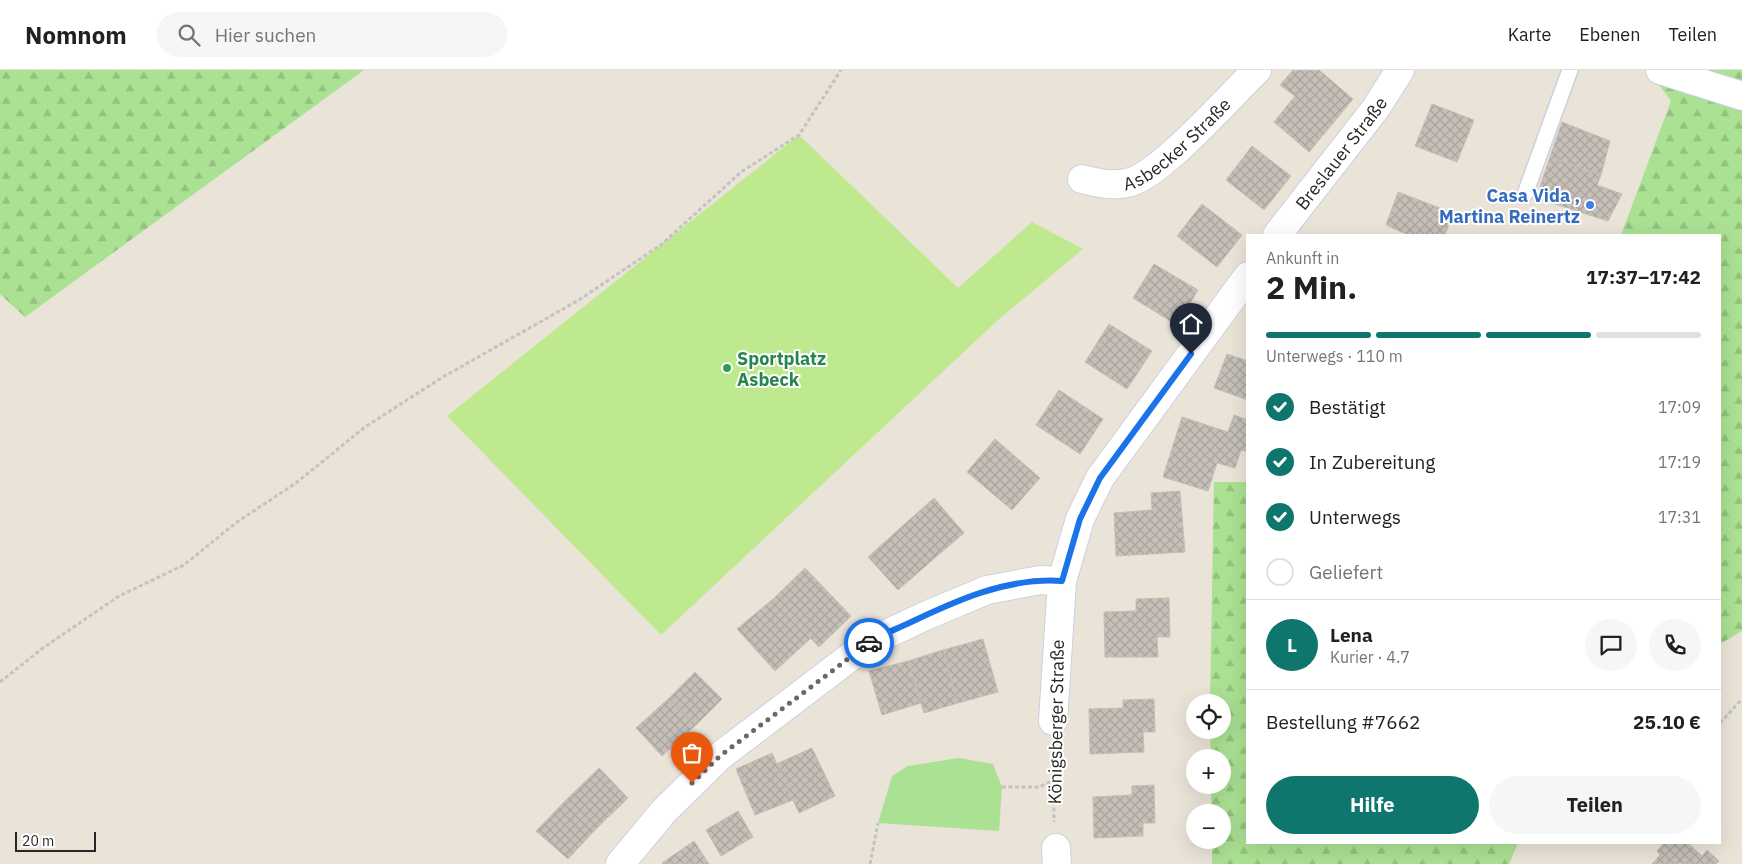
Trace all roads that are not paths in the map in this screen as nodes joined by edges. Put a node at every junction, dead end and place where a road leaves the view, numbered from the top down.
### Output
1 (1257, 70) edge
2 (1570, 70) edge
3 (1660, 70) edge
4 (1394, 72) edge
5 (1742, 96) edge
6 (1082, 179) dead end
7 (1526, 194) dead end
8 (1279, 234) edge
9 (1246, 279) edge
10 (1062, 581) junction
11 (1053, 721) road end
12 (620, 864) edge

1 - 6 street, Asbecker Straße
2 - 7 lane
3 - 5 street
4 - 8 street, Breslauer Straße
9 - 10 street
10 - 11 street, Königsberger Straße
10 - 12 street

